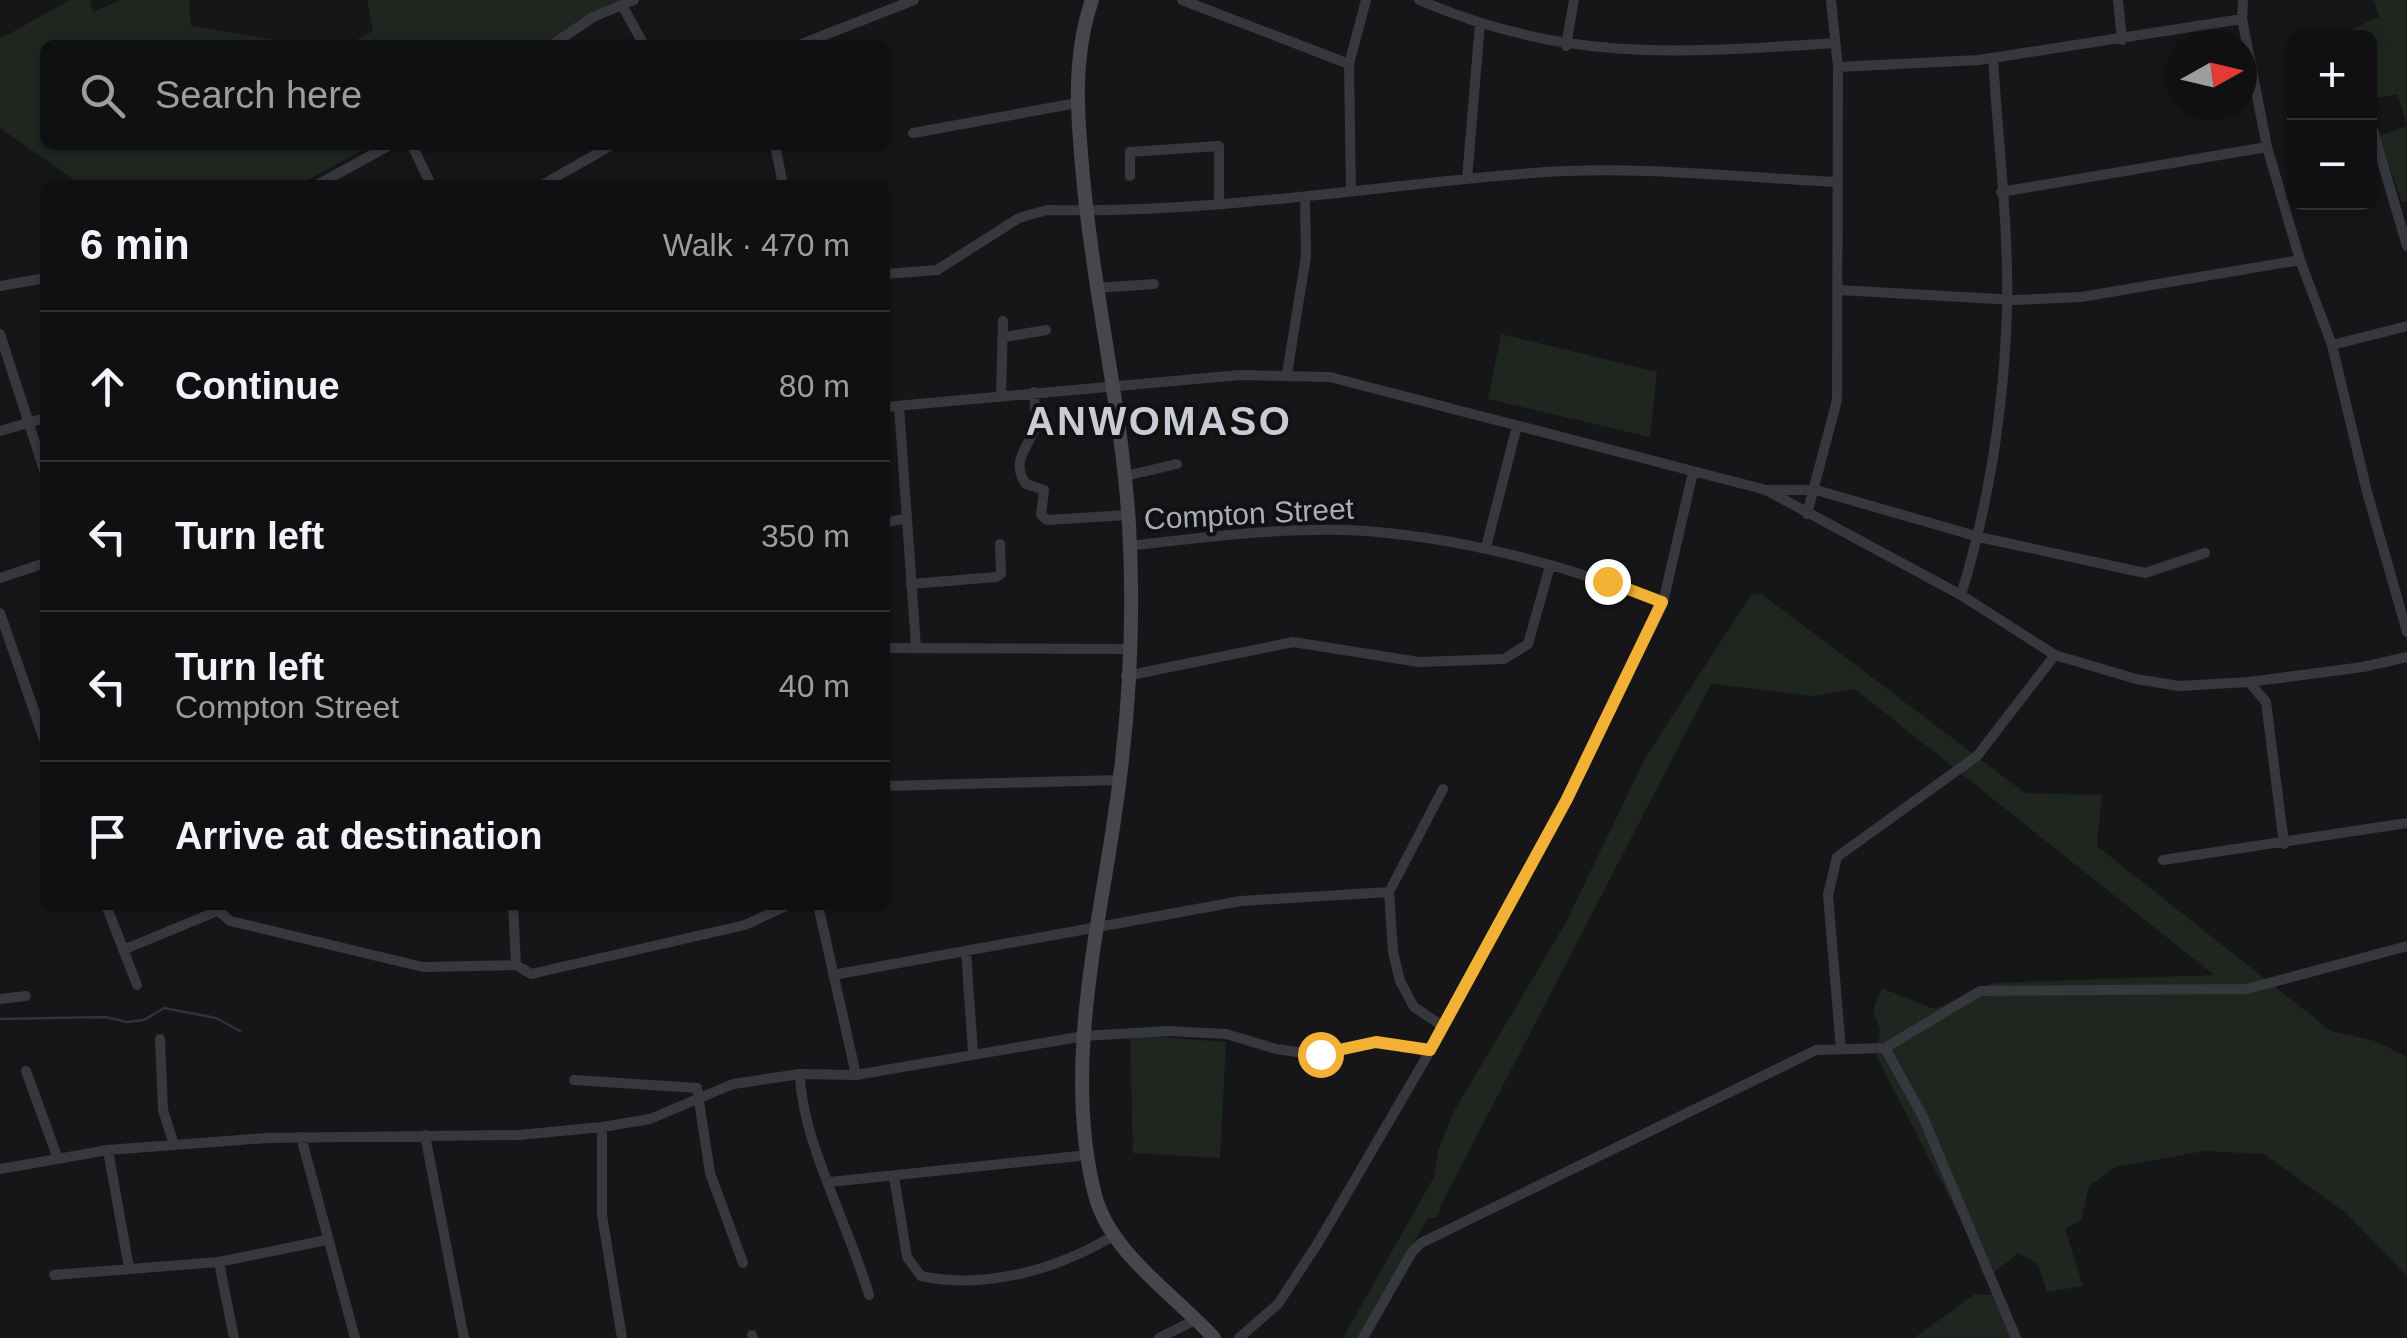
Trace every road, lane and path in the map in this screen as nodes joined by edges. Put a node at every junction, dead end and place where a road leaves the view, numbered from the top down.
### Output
1 (634, 0) edge
2 (914, 0) edge
3 (1092, 0) edge
4 (1366, 0) edge
5 (1418, 0) edge
6 (1574, 0) edge
7 (1831, 0) edge
8 (2118, 0) edge
9 (2243, 0) edge
10 (1186, 1) edge
11 (623, 7) junction
12 (2242, 19) junction
13 (1480, 23) junction
14 (559, 40) edge
15 (641, 40) edge
16 (812, 40) edge
17 (2122, 40) junction
18 (1835, 43) junction
19 (1566, 46) junction
20 (1994, 58) junction
21 (1349, 64) junction
22 (1838, 67) junction
23 (1077, 102) junction
24 (913, 133) dead end
25 (2377, 139) edge
26 (2267, 148) junction
27 (381, 150) edge
28 (414, 150) edge
29 (603, 150) edge
30 (775, 150) edge
31 (564, 172) junction
32 (1130, 176) dead end
33 (325, 180) edge
34 (429, 180) edge
35 (550, 180) edge
36 (567, 180) edge
37 (783, 180) edge
38 (1467, 180) junction
39 (1836, 182) junction
40 (1352, 190) junction
41 (2001, 192) junction
42 (1305, 197) junction
43 (1219, 203) junction
44 (2402, 208) edge
45 (1086, 211) junction
46 (2407, 246) edge
47 (2300, 260) junction
48 (890, 274) edge
49 (40, 279) edge
50 (1154, 284) dead end
51 (0, 286) edge
52 (1096, 288) junction
53 (1839, 290) junction
54 (2006, 300) junction
55 (1003, 321) dead end
56 (2407, 326) edge
57 (1046, 330) dead end
58 (0, 334) edge
59 (1004, 337) junction
60 (2332, 345) junction
61 (1287, 374) junction
62 (1109, 384) junction
63 (1034, 392) junction
64 (1001, 395) junction
65 (899, 406) junction
66 (890, 407) edge
67 (40, 419) edge
68 (27, 422) junction
69 (1517, 426) junction
70 (0, 431) edge
71 (40, 458) edge
72 (1178, 464) dead end
73 (1693, 472) junction
74 (1125, 476) junction
75 (1766, 490) junction
76 (1816, 490) junction
77 (1807, 514) junction
78 (1128, 516) junction
79 (906, 518) junction
80 (890, 522) edge
81 (1979, 537) junction
82 (1000, 544) dead end
83 (1129, 546) junction
84 (1486, 547) junction
85 (2205, 553) dead end
86 (40, 565) edge
87 (1550, 566) junction
88 (0, 578) edge
89 (911, 584) junction
90 (1961, 595) junction
91 (1662, 602) junction
92 (0, 613) edge
93 (2407, 632) edge
94 (916, 647) junction
95 (890, 648) edge
96 (1128, 649) junction
97 (2055, 655) junction
98 (2407, 657) edge
99 (1126, 676) junction
100 (2278, 679) junction
101 (2248, 682) junction
102 (2266, 702) junction
103 (40, 728) edge
104 (1118, 780) junction
105 (890, 786) edge
106 (1443, 790) dead end
107 (2407, 823) edge
108 (2284, 844) junction
109 (2163, 860) dead end
110 (1389, 892) junction
111 (108, 910) edge
112 (210, 910) edge
113 (216, 910) edge
114 (513, 910) edge
115 (777, 910) edge
116 (819, 910) edge
117 (1093, 930) junction
118 (2407, 946) edge
119 (123, 950) junction
120 (966, 951) junction
121 (516, 965) junction
122 (833, 975) junction
123 (137, 985) dead end
124 (26, 996) dead end
125 (0, 999) edge
126 (1444, 1028) junction
127 (1084, 1036) junction
128 (160, 1039) dead end
129 (1885, 1048) junction
130 (1841, 1049) junction
131 (1430, 1050) junction
132 (973, 1053) junction
133 (26, 1070) dead end
134 (800, 1074) junction
135 (856, 1075) junction
136 (574, 1080) dead end
137 (700, 1096) junction
138 (602, 1127) junction
139 (425, 1136) junction
140 (300, 1137) junction
141 (174, 1145) junction
142 (108, 1150) junction
143 (1088, 1154) junction
144 (57, 1156) junction
145 (0, 1169) edge
146 (894, 1176) junction
147 (830, 1182) junction
148 (1114, 1236) junction
149 (326, 1240) junction
150 (219, 1262) junction
151 (743, 1263) dead end
152 (129, 1268) junction
153 (54, 1275) dead end
154 (870, 1295) dead end
155 (1197, 1319) junction
156 (234, 1338) edge
157 (355, 1338) edge
158 (464, 1338) edge
159 (622, 1338) edge
160 (1159, 1338) edge
161 (1214, 1338) edge
162 (1239, 1338) edge
163 (1363, 1338) edge
164 (2016, 1338) edge

1 - 11 street
2 - 16 street
3 - 23 street
4 - 21 street
5 - 13 street
6 - 19 street
7 - 18 street
8 - 17 street
9 - 12 street
10 - 21 street
11 - 14 street
11 - 15 street
12 - 17 street
12 - 26 street
13 - 19 street
13 - 38 street
17 - 20 street
18 - 19 street
18 - 22 street
20 - 22 street
20 - 41 street
21 - 40 street
22 - 39 street
23 - 24 street
23 - 45 street
25 - 44 street
26 - 41 street
26 - 47 street
27 - 33 street
28 - 34 street
29 - 31 street
30 - 37 street
31 - 35 street
31 - 36 street
32 - 43 street
38 - 39 street
38 - 40 street
39 - 53 street
40 - 42 street
41 - 54 street
42 - 43 street
42 - 61 street
43 - 45 street
44 - 46 street
45 - 48 street
45 - 52 street
47 - 54 street
47 - 60 street
49 - 51 street
50 - 52 street
52 - 62 street
53 - 54 street
53 - 76 street
54 - 81 street
55 - 59 street
56 - 60 street
57 - 59 street
58 - 68 street
59 - 64 street
60 - 93 street
61 - 62 street
61 - 69 street
62 - 63 street
62 - 74 street
63 - 64 street
63 - 78 street
64 - 65 street
65 - 66 street
65 - 79 street
67 - 68 street
68 - 70 street
68 - 71 street
69 - 73 street
69 - 84 street
72 - 74 street
73 - 75 street
73 - 91 street
74 - 78 street
75 - 76 street
75 - 77 street
76 - 77 street
76 - 81 street
77 - 90 street
78 - 83 street
79 - 80 street
79 - 89 street
81 - 85 street
81 - 90 street
82 - 89 street
83 - 84 street, Compton Street
83 - 96 street
84 - 87 street, Compton Street
86 - 88 street
87 - 91 street, Compton Street
87 - 99 street
89 - 94 street
90 - 97 street
91 - 126 street
92 - 103 street
94 - 95 street
94 - 96 street
96 - 99 street
97 - 101 street
97 - 130 street
98 - 100 street
99 - 104 street
100 - 101 street
100 - 102 street
101 - 102 street
102 - 108 street
104 - 105 street
104 - 117 street
106 - 110 street
107 - 108 street
108 - 109 street
110 - 117 street
110 - 126 street
111 - 119 street
112 - 119 street
113 - 121 street
114 - 121 street
115 - 121 street
116 - 122 street
117 - 120 street
117 - 127 street
118 - 129 street
119 - 123 street
120 - 122 street
120 - 132 street
122 - 135 street
124 - 125 street
126 - 131 street
127 - 131 street
127 - 132 street
127 - 143 street
128 - 141 street
129 - 130 street
129 - 164 street
130 - 163 street
131 - 162 street
132 - 135 street
133 - 144 street
134 - 135 street
134 - 137 street
134 - 147 street
136 - 137 street
137 - 138 street
137 - 151 street
138 - 139 street
138 - 159 street
139 - 140 street
139 - 158 street
140 - 141 street
140 - 149 street
141 - 142 street
142 - 144 street
142 - 152 street
143 - 146 street
143 - 148 street
144 - 145 street
146 - 147 street
146 - 148 street
147 - 154 street
148 - 155 street
149 - 150 street
149 - 157 street
150 - 152 street
150 - 156 street
152 - 153 street
155 - 160 street
155 - 161 street

